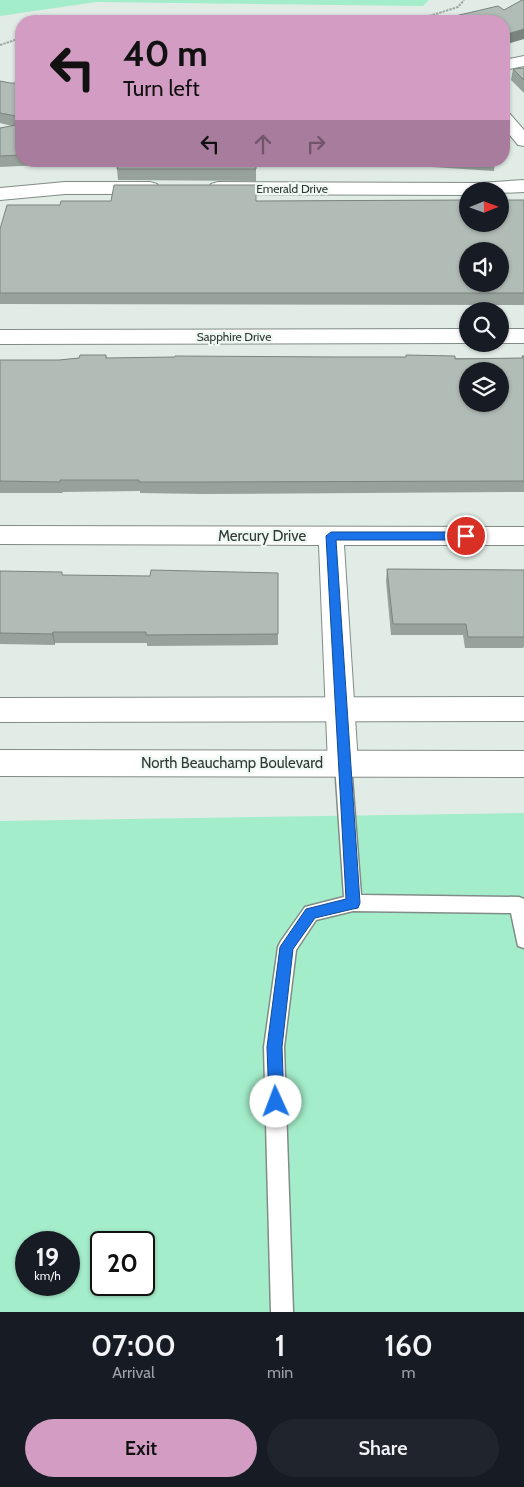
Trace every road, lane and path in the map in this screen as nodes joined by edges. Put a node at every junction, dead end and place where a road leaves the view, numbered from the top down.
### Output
1 (464, 0) edge
2 (433, 15) edge
3 (15, 40) edge
4 (0, 45) edge
5 (524, 60) edge
6 (510, 64) edge
7 (510, 125) edge
8 (524, 141) edge
9 (524, 186) edge
10 (165, 188) edge
11 (204, 188) edge
12 (0, 194) edge
13 (459, 336) edge
14 (509, 336) edge
15 (524, 336) edge
16 (0, 337) edge
17 (0, 536) edge
18 (331, 536) junction
19 (524, 536) edge
20 (524, 709) edge
21 (0, 710) edge
22 (340, 710) junction
23 (0, 763) edge
24 (343, 764) junction
25 (524, 764) edge
26 (353, 903) junction
27 (524, 940) edge
28 (282, 1312) edge

1 - 2 path
3 - 4 path
5 - 6 street
7 - 8 street
9 - 11 street, Emerald Drive
10 - 12 street
13 - 16 street, Sapphire Drive
14 - 15 street
17 - 18 street, Mercury Drive
18 - 19 street, Mercury Drive
18 - 22 street
20 - 22 street
21 - 22 street
22 - 24 street
23 - 24 street, North Beauchamp Boulevard
24 - 25 street, North Beauchamp Boulevard
24 - 26 lane
26 - 27 lane
26 - 28 lane

